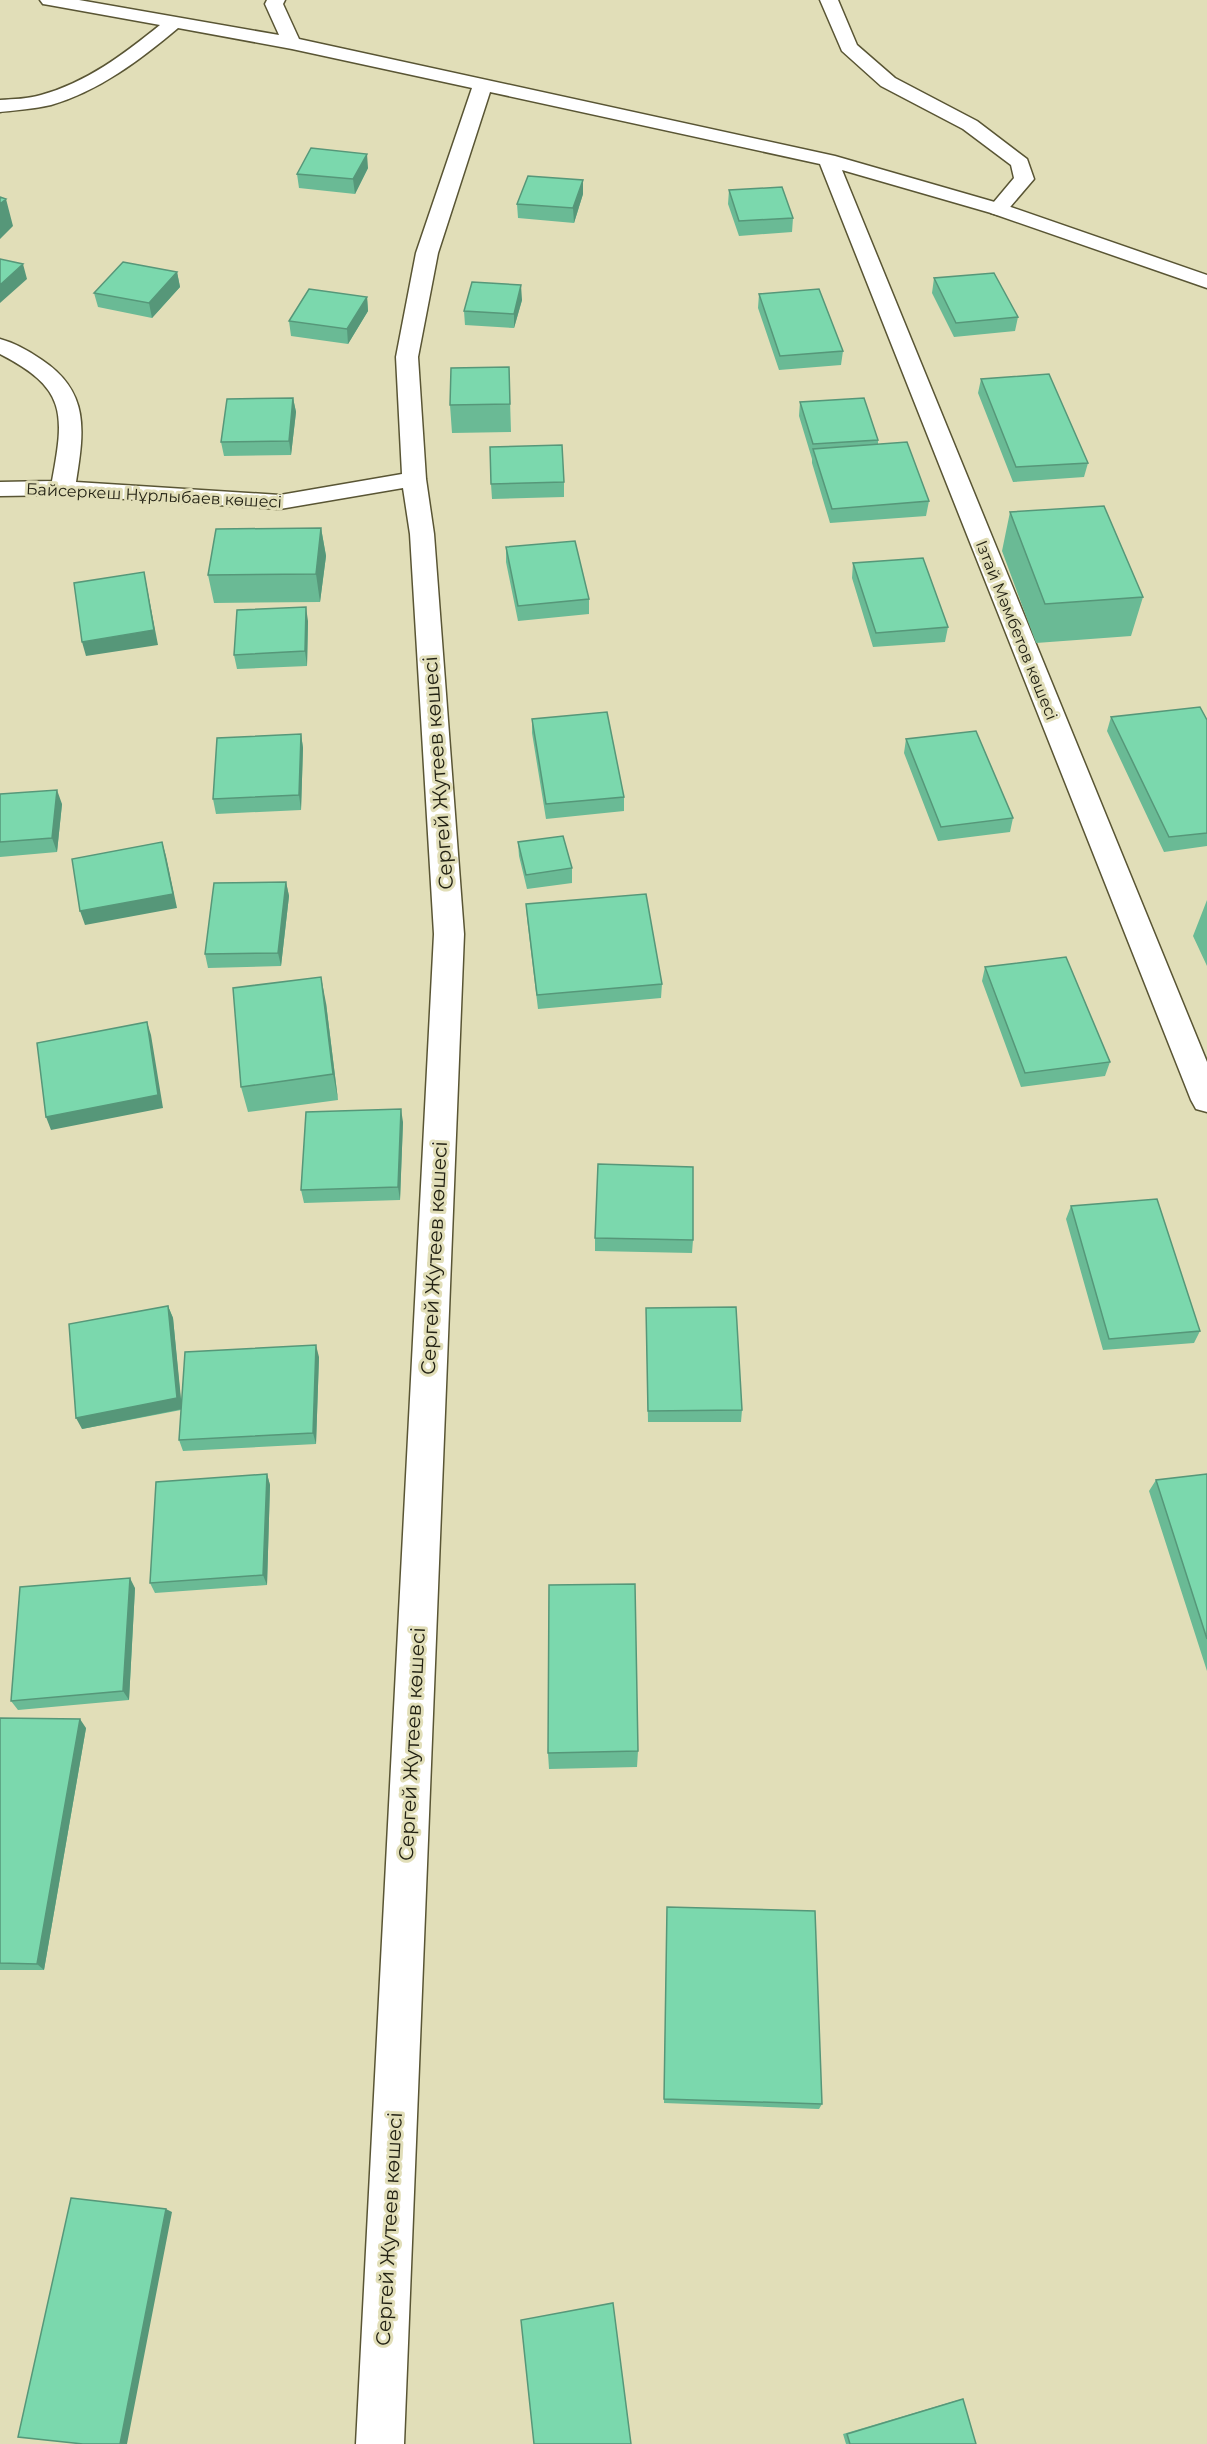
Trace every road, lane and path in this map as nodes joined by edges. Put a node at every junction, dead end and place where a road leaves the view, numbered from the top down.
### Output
1 (49, 0) edge
2 (829, 0) edge
3 (278, 1) edge
4 (176, 21) junction
5 (292, 43) junction
6 (483, 84) junction
7 (0, 106) edge
8 (828, 160) junction
9 (998, 209) junction
10 (1207, 282) edge
11 (0, 346) edge
12 (414, 479) junction
13 (63, 488) junction
14 (0, 489) edge
15 (1207, 1100) edge
16 (380, 2444) edge

1 - 4 street
2 - 9 street
3 - 5 street
4 - 5 street
4 - 7 street
5 - 6 street
6 - 8 street
6 - 12 street, Сергей Жутеев көшесі
8 - 9 street
8 - 15 street, Ізтай Мәмбетов көшесі
9 - 10 street
11 - 13 street
12 - 13 street, Байсеркеш Нұрлыбаев көшесі
12 - 16 street, Сергей Жутеев көшесі
13 - 14 street, Байсеркеш Нұрлыбаев көшесі

